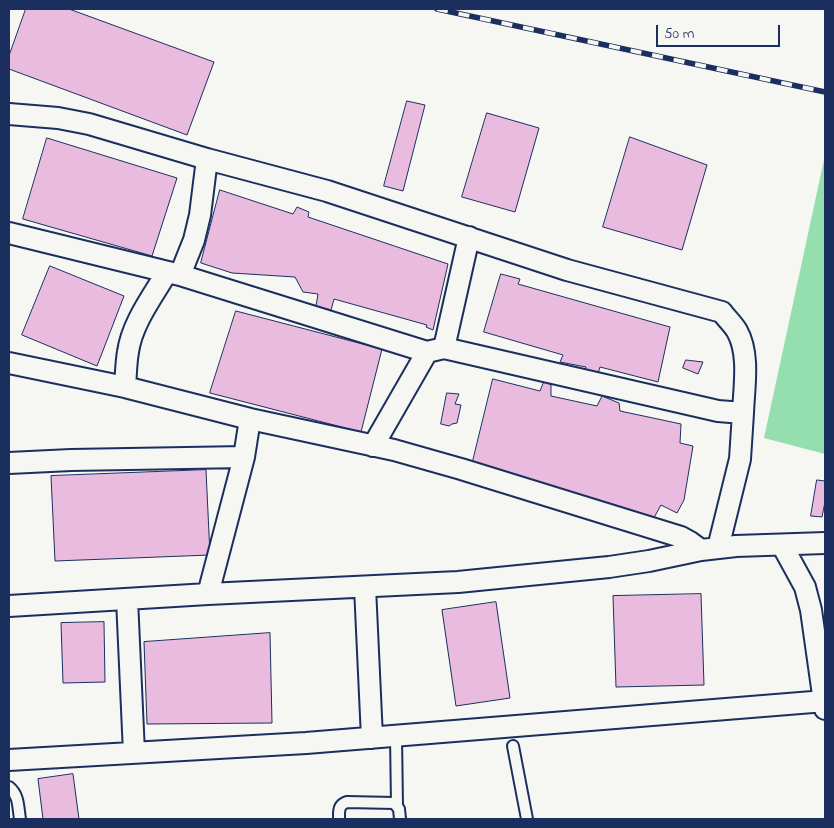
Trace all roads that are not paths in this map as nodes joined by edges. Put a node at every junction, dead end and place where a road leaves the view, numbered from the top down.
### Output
1 (9, 114) edge
2 (207, 159) junction
3 (9, 234) edge
4 (468, 237) junction
5 (174, 273) junction
6 (436, 350) junction
7 (9, 363) edge
8 (125, 387) junction
9 (743, 413) junction
10 (250, 419) junction
11 (373, 446) junction
12 (244, 457) junction
13 (9, 463) edge
14 (643, 526) junction
15 (825, 543) edge
16 (782, 546) junction
17 (709, 549) junction
18 (648, 561) junction
19 (365, 587) junction
20 (208, 594) junction
21 (127, 599) junction
22 (9, 606) edge
23 (825, 704) edge
24 (396, 736) junction
25 (372, 738) junction
26 (513, 746) dead end
27 (134, 753) junction
28 (9, 760) edge
29 (9, 787) edge
30 (397, 805) junction
31 (20, 819) edge
32 (339, 819) edge
33 (400, 819) edge
34 (527, 819) edge

1 - 2 street
2 - 4 street
2 - 5 street
3 - 5 street
4 - 6 street
4 - 9 street
5 - 6 street
5 - 8 street
6 - 9 street
6 - 11 street
7 - 8 street
8 - 10 street
9 - 17 street
10 - 11 street
10 - 12 street
11 - 14 street
12 - 13 street
12 - 20 street
14 - 17 street
14 - 18 street
15 - 16 street
16 - 17 street
16 - 23 street
17 - 18 street
18 - 19 street
19 - 20 street
19 - 25 street
20 - 21 street
21 - 22 street
21 - 27 street
23 - 24 street
24 - 25 street
24 - 30 lane
25 - 27 street
26 - 34 lane
27 - 28 street
29 - 31 lane
30 - 32 lane
30 - 33 lane

